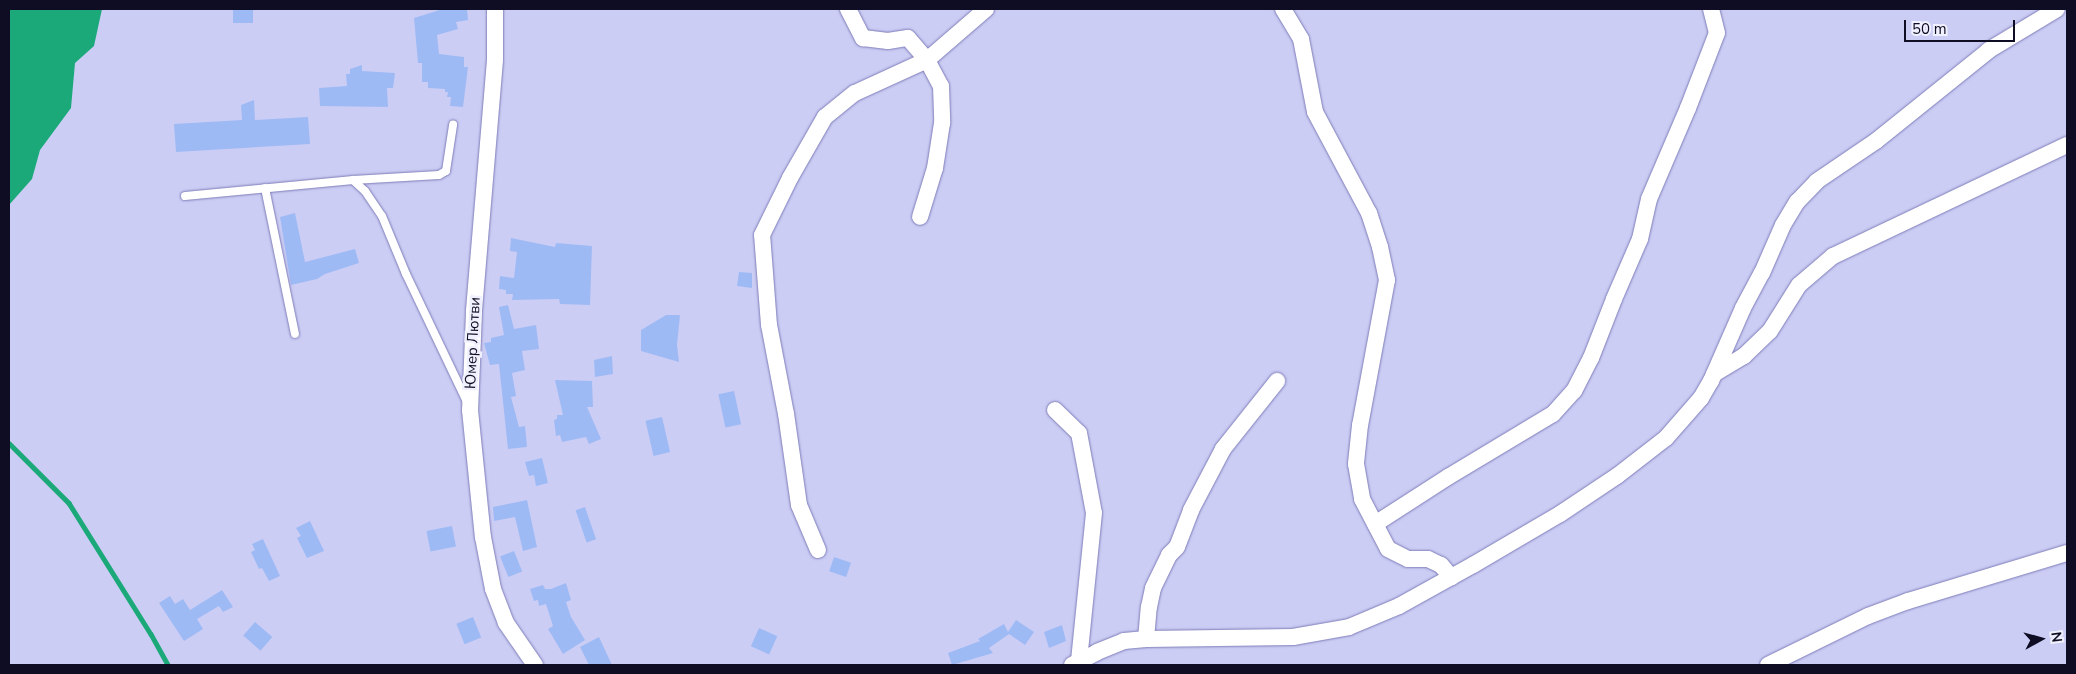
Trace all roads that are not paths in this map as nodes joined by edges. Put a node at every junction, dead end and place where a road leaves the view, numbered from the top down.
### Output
1 (494, 9) edge
2 (848, 9) edge
3 (986, 9) edge
4 (1283, 9) edge
5 (1711, 9) edge
6 (2057, 9) edge
7 (927, 60) junction
8 (453, 125) dead end
9 (2067, 145) edge
10 (353, 180) junction
11 (265, 188) junction
12 (185, 196) dead end
13 (920, 217) dead end
14 (294, 334) dead end
15 (1714, 374) junction
16 (1277, 381) dead end
17 (470, 410) junction
18 (1055, 410) dead end
19 (1375, 524) junction
20 (818, 550) dead end
21 (2067, 552) edge
22 (1451, 577) junction
23 (1146, 639) junction
24 (1076, 663) edge
25 (534, 665) edge
26 (1768, 665) edge

1 - 17 street, Юмер Лютви
2 - 7 street
3 - 7 street
4 - 19 street
5 - 19 street
6 - 15 street
7 - 13 street
7 - 20 street
8 - 10 lane
9 - 15 street
10 - 11 lane
10 - 17 lane
11 - 12 lane
11 - 14 lane
15 - 22 street
16 - 23 street
17 - 25 street, Юмер Лютви
18 - 24 street
19 - 22 street
21 - 26 street
22 - 23 street
23 - 24 street

